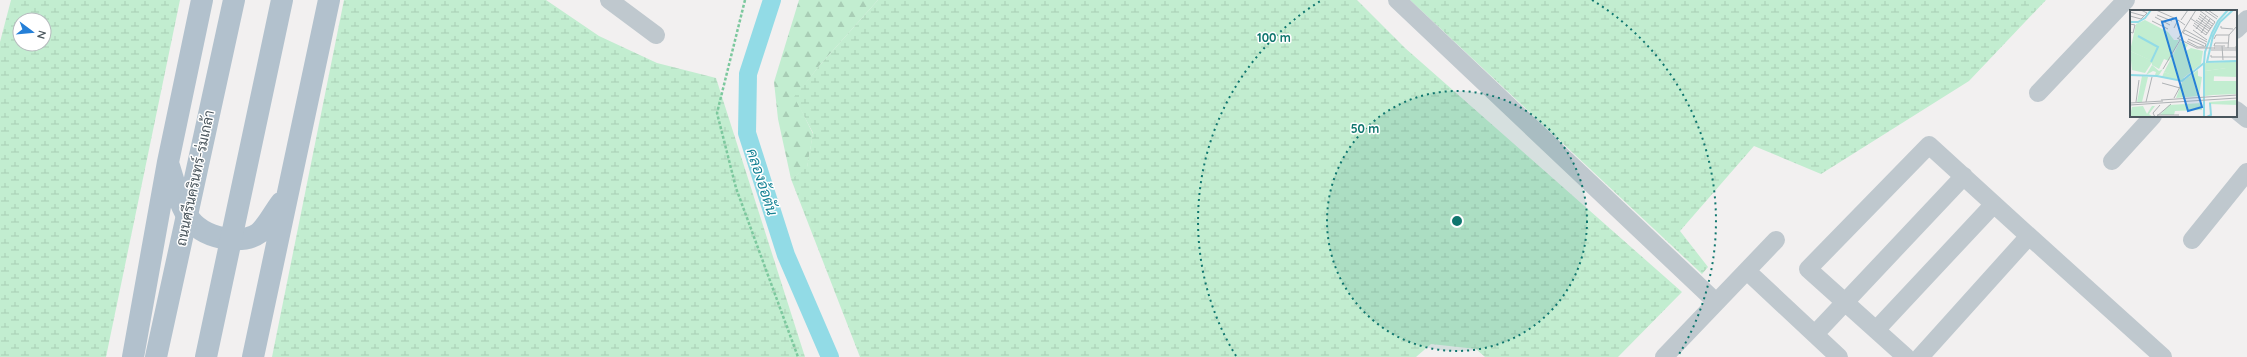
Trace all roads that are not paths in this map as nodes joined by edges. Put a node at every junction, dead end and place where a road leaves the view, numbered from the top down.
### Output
1 (202, 0) edge
2 (234, 0) edge
3 (282, 0) edge
4 (329, 0) edge
5 (609, 0) edge
6 (1397, 0) edge
7 (2126, 0) edge
8 (2247, 19) edge
9 (2237, 29) edge
10 (656, 35) dead end
11 (2038, 93) dead end
12 (2237, 111) edge
13 (2152, 117) edge
14 (2247, 119) edge
15 (2112, 161) dead end
16 (168, 162) junction
17 (2247, 172) edge
18 (1964, 176) junction
19 (285, 197) junction
20 (1994, 204) junction
21 (2029, 236) junction
22 (1776, 240) dead end
23 (2192, 240) dead end
24 (1747, 272) junction
25 (1845, 301) junction
26 (1716, 302) junction
27 (1876, 330) junction
28 (1815, 334) junction
29 (133, 357) edge
30 (156, 357) edge
31 (206, 357) edge
32 (253, 357) edge
33 (1664, 357) edge
34 (1839, 357) edge
35 (1906, 357) edge
36 (1920, 357) edge
37 (2162, 357) edge

1 - 16 main road, ถนนศรีนครินทร์-ร่มเกล้า
2 - 30 main road, ถนนศรีนครินทร์-ร่มเกล้า, bridge
3 - 31 main road, bridge
4 - 19 main road
5 - 10 street
6 - 26 street
7 - 11 street
8 - 9 street
12 - 14 street
13 - 15 street
16 - 19 main road
16 - 29 main road, ถนนศรีนครินทร์-ร่มเกล้า
17 - 23 street
18 - 20 street
18 - 25 street
18 - 25 street
19 - 32 main road
20 - 21 street
20 - 27 street
21 - 36 street
21 - 37 street
22 - 24 street
24 - 26 street
24 - 28 street
25 - 27 street
25 - 28 street
26 - 33 street
27 - 35 street
28 - 34 street

